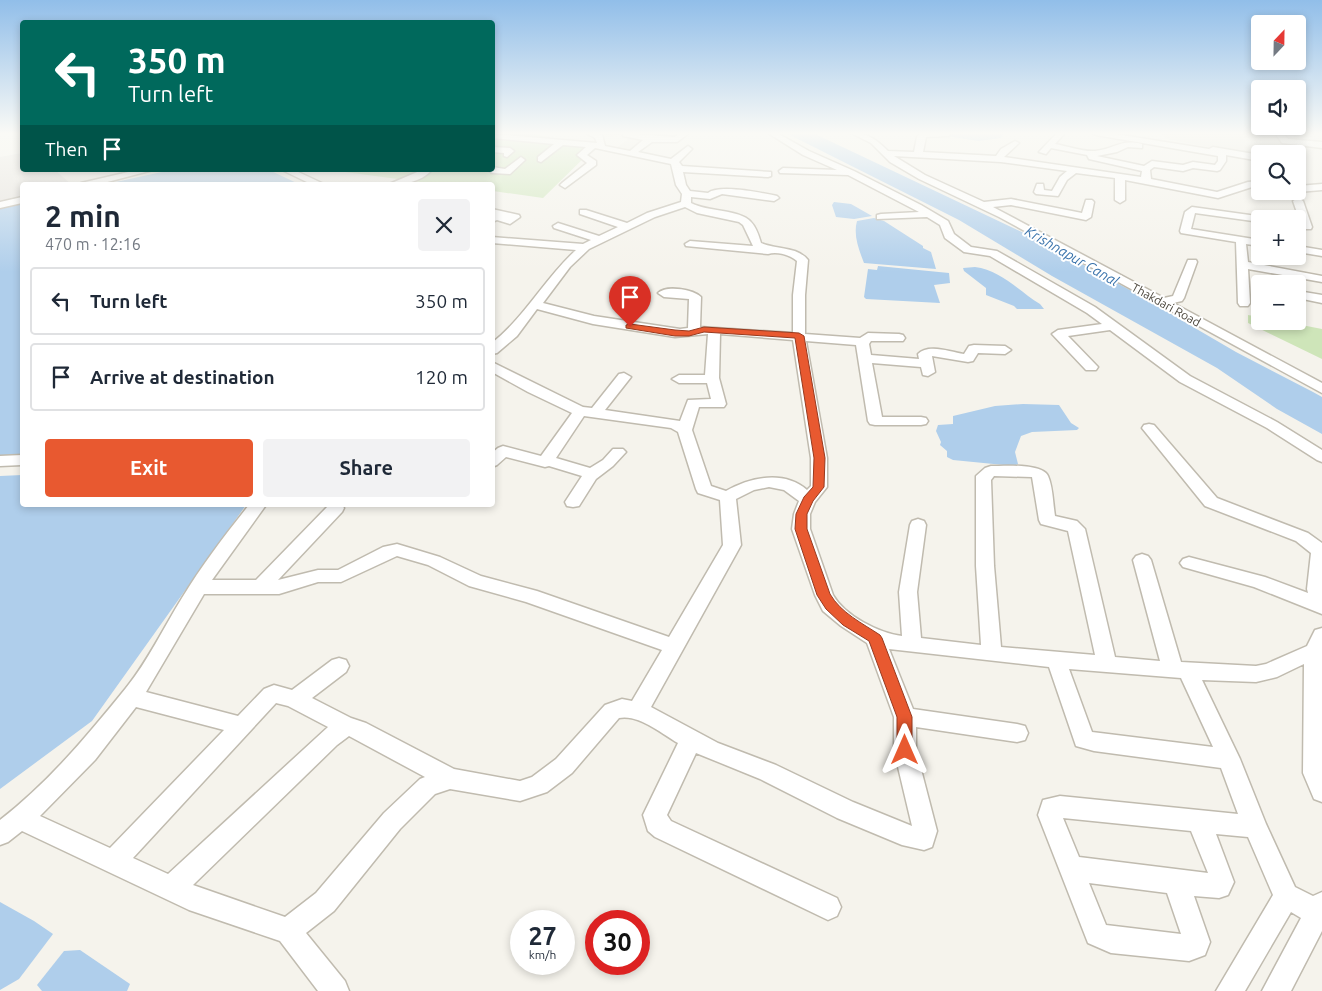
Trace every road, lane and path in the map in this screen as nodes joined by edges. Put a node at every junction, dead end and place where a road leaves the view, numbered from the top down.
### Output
1 (572, 179) edge
2 (680, 179) edge
3 (863, 179) edge
4 (927, 179) edge
5 (1063, 179) edge
6 (1120, 179) edge
7 (1139, 179) edge
8 (1146, 180) joint
9 (1234, 181) dead end
10 (565, 185) dead end
11 (1040, 186) dead end
12 (1251, 186) edge
13 (1322, 187) edge
14 (1251, 188) edge
15 (1306, 188) edge
16 (774, 198) dead end
17 (686, 199) junction
18 (20, 200) edge
19 (1120, 200) dead end
20 (1298, 200) dead end
21 (1090, 202) dead end
22 (0, 205) edge
23 (984, 205) junction
24 (1301, 210) edge
25 (583, 212) dead end
26 (495, 213) edge
27 (927, 214) junction
28 (881, 217) dead end
29 (495, 218) edge
30 (1251, 218) edge
31 (558, 226) dead end
32 (626, 226) junction
33 (495, 240) edge
34 (600, 240) junction
35 (1241, 240) junction
36 (1251, 242) edge
37 (690, 244) dead end
38 (585, 247) junction
39 (1306, 250) edge
40 (770, 251) junction
41 (1322, 253) edge
42 (1192, 262) dead end
43 (1243, 265) junction
44 (1322, 279) edge
45 (664, 293) dead end
46 (1306, 296) edge
47 (1322, 299) edge
48 (1162, 302) junction
49 (1244, 303) dead end
50 (534, 304) junction
51 (1112, 326) junction
52 (714, 330) junction
53 (694, 332) junction
54 (799, 336) junction
55 (899, 338) dead end
56 (863, 343) junction
57 (495, 348) edge
58 (1005, 350) dead end
59 (866, 359) junction
60 (1091, 367) dead end
61 (495, 368) edge
62 (624, 376) dead end
63 (679, 379) dead end
64 (713, 379) junction
65 (1322, 389) edge
66 (587, 412) junction
67 (921, 421) dead end
68 (1149, 428) dead end
69 (685, 430) junction
70 (618, 452) dead end
71 (1322, 457) edge
72 (495, 459) edge
73 (20, 460) edge
74 (546, 460) junction
75 (0, 461) edge
76 (590, 476) junction
77 (728, 497) junction
78 (808, 500) junction
79 (573, 502) dead end
80 (257, 507) edge
81 (336, 508) dead end
82 (918, 525) dead end
83 (1317, 541) edge
84 (1142, 560) dead end
85 (1189, 563) dead end
86 (199, 586) junction
87 (262, 586) junction
88 (1321, 606) edge
89 (875, 638) junction
90 (1318, 643) edge
91 (912, 644) junction
92 (674, 646) junction
93 (992, 654) junction
94 (1056, 660) junction
95 (1107, 663) junction
96 (339, 666) dead end
97 (1181, 670) junction
98 (132, 697) junction
99 (294, 699) junction
100 (638, 710) junction
101 (904, 717) junction
102 (242, 726) junction
103 (346, 726) junction
104 (1016, 733) dead end
105 (691, 740) junction
106 (1229, 759) junction
107 (450, 779) junction
108 (1322, 792) edge
109 (21, 819) junction
110 (1199, 821) junction
111 (1255, 827) junction
112 (0, 834) edge
113 (113, 862) junction
114 (1071, 868) junction
115 (1176, 882) junction
116 (172, 888) junction
117 (1286, 896) junction
118 (828, 907) dead end
119 (1318, 922) edge
120 (288, 931) junction
121 (335, 991) edge
122 (1230, 991) edge
123 (1276, 991) edge

1 - 10 street
2 - 17 street
3 - 27 street
4 - 23 street, Thakdari Road
5 - 11 street
6 - 19 street
7 - 8 street
8 - 14 street
9 - 12 street
13 - 15 street
16 - 17 street
17 - 32 street
17 - 40 street
18 - 22 street
20 - 24 street
21 - 23 street
23 - 48 street, Thakdari Road
25 - 32 street
26 - 29 street
27 - 28 street
27 - 51 street
30 - 35 street
31 - 34 street
32 - 34 street
33 - 38 street
34 - 38 street
35 - 36 street
35 - 43 street
37 - 40 street
38 - 50 street
39 - 41 street
40 - 54 street
42 - 48 street
43 - 44 street
43 - 49 street
45 - 53 street
46 - 47 street
48 - 65 street, Thakdari Road
50 - 53 street
50 - 57 street
51 - 60 street
51 - 71 street
52 - 53 street
52 - 54 street
52 - 64 street
54 - 56 street
54 - 78 street
55 - 56 street
56 - 59 street
58 - 59 street
59 - 67 street
61 - 66 street
62 - 66 street
63 - 64 street
64 - 69 street
66 - 69 street
66 - 74 street
68 - 83 street
69 - 77 street
70 - 76 street
72 - 74 street
73 - 75 street
74 - 76 street
76 - 79 street
77 - 78 street
77 - 92 street
78 - 89 street
80 - 86 street
81 - 87 street
82 - 91 street
83 - 88 street
84 - 97 street
85 - 88 street
86 - 87 street
86 - 98 street
87 - 92 street
89 - 91 street
89 - 101 street
90 - 97 street
90 - 108 street
91 - 93 street
92 - 100 street
93 - 94 street
93 - 95 street
94 - 95 street
94 - 106 street
95 - 97 street
96 - 99 street
97 - 106 street
98 - 102 street
98 - 109 street
99 - 102 street
99 - 103 street
100 - 105 street
100 - 107 street
101 - 104 street
101 - 105 street
102 - 113 street
103 - 107 street
103 - 116 street
105 - 118 street
106 - 111 street
107 - 120 street
109 - 112 street
109 - 113 street
110 - 111 street
110 - 114 street
110 - 115 street
111 - 117 street
113 - 116 street
114 - 115 street
114 - 115 street
116 - 120 street
117 - 119 street
117 - 122 street
119 - 123 street
120 - 121 street

